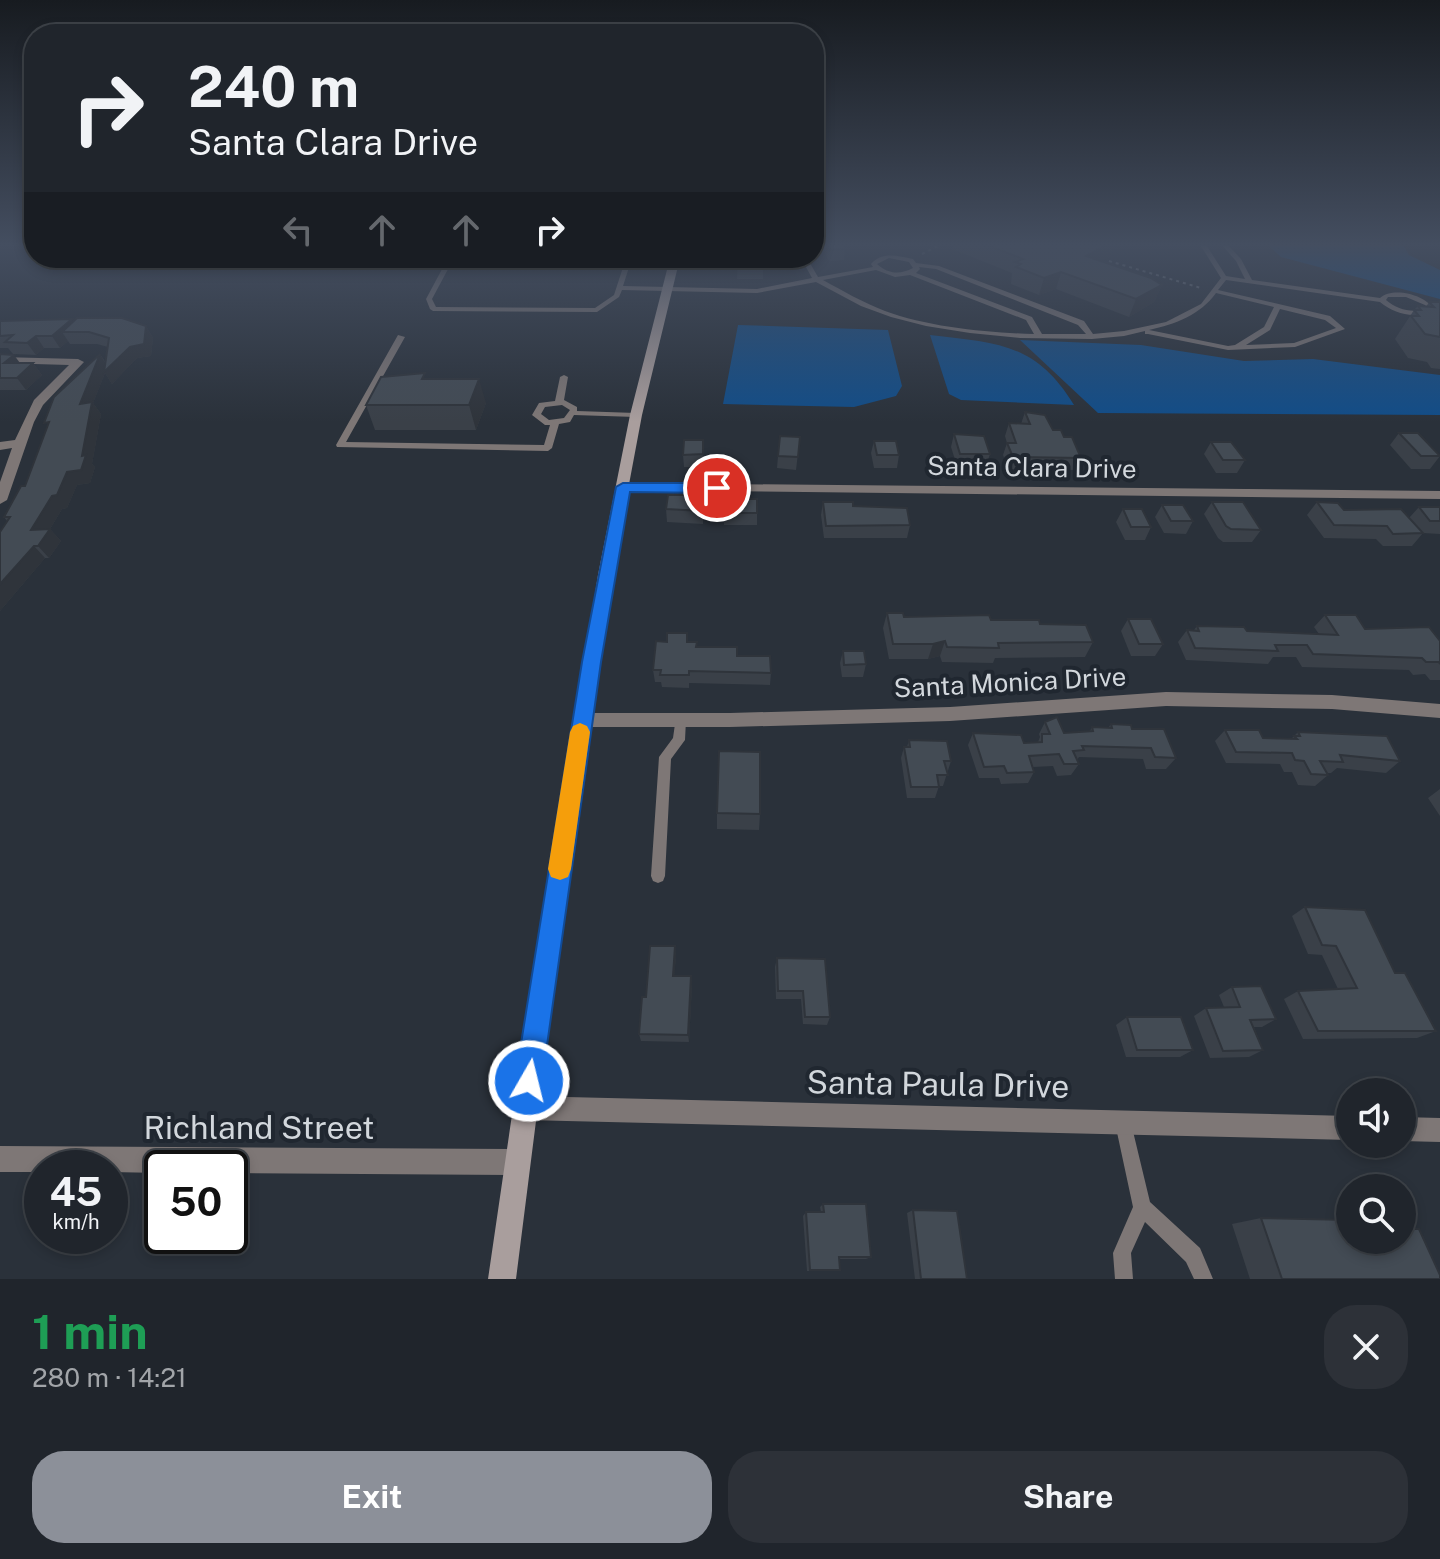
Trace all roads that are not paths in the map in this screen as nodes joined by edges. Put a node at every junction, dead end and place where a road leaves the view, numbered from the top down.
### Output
1 (430, 303) edge
2 (611, 303) edge
3 (663, 303) edge
4 (865, 303) edge
5 (987, 303) edge
6 (1029, 303) edge
7 (1205, 303) edge
8 (1264, 303) edge
9 (1385, 303) edge
10 (1426, 303) edge
11 (1278, 306) junction
12 (1431, 307) junction
13 (1440, 309) edge
14 (1142, 331) junction
15 (1039, 336) junction
16 (401, 337) dead end
17 (1092, 337) junction
18 (1238, 348) junction
19 (0, 360) edge
20 (564, 377) dead end
21 (559, 402) junction
22 (574, 413) junction
23 (636, 415) junction
24 (555, 423) junction
25 (20, 443) junction
26 (0, 446) edge
27 (623, 487) junction
28 (1440, 495) edge
29 (0, 500) edge
30 (1440, 711) edge
31 (582, 720) junction
32 (680, 720) junction
33 (658, 876) dead end
34 (525, 1108) junction
35 (1123, 1122) junction
36 (1336, 1128) edge
37 (1416, 1129) edge
38 (1440, 1130) edge
39 (0, 1159) edge
40 (517, 1162) junction
41 (1142, 1207) junction
42 (502, 1279) edge
43 (1124, 1279) edge
44 (1204, 1279) edge

1 - 2 lane
3 - 23 main road
4 - 15 lane
5 - 15 lane
6 - 17 lane
7 - 14 lane
8 - 11 lane
9 - 12 lane
10 - 12 lane
11 - 18 lane
11 - 18 lane
12 - 13 lane
14 - 17 lane
14 - 18 lane
15 - 17 lane
16 - 24 lane
19 - 25 street
20 - 21 lane
21 - 22 lane
21 - 24 lane
22 - 23 lane
22 - 24 lane
23 - 27 main road
25 - 26 street
25 - 29 street
27 - 28 street, Santa Clara Drive
27 - 31 main road
30 - 32 street, Santa Monica Drive
31 - 32 street, Santa Monica Drive
31 - 34 main road
32 - 33 lane
34 - 35 street, Santa Paula Drive
34 - 40 main road
35 - 36 street, Santa Paula Drive
35 - 41 lane
37 - 38 street
39 - 40 street, Richland Street
40 - 42 main road
41 - 43 lane
41 - 44 lane

